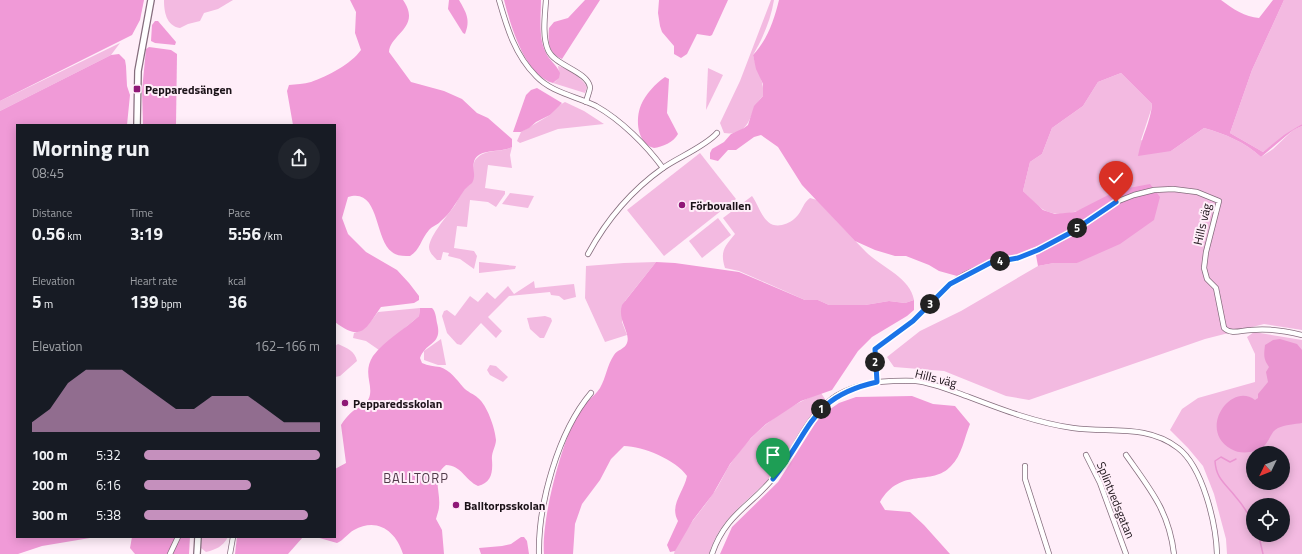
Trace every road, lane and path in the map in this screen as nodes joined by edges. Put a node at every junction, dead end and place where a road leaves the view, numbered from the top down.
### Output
1 (151, 0) edge
2 (499, 0) edge
3 (546, 0) edge
4 (586, 102) junction
5 (137, 124) edge
6 (717, 133) dead end
7 (663, 168) junction
8 (588, 254) dead end
9 (1302, 335) edge
10 (877, 382) junction
11 (591, 393) dead end
12 (1086, 455) dead end
13 (1126, 455) dead end
14 (1025, 466) dead end
15 (178, 538) edge
16 (198, 538) edge
17 (233, 538) edge
18 (170, 554) edge
19 (197, 554) edge
20 (230, 554) edge
21 (539, 554) edge
22 (712, 554) edge
23 (1049, 554) edge
24 (1126, 554) edge
25 (1174, 554) edge
26 (1217, 554) edge

1 - 5 street
2 - 4 street
3 - 4 street
4 - 7 street
6 - 7 street
7 - 8 street
9 - 10 street, Hills väg
10 - 22 street, Hills väg
10 - 26 street, Hills väg
11 - 21 street
12 - 24 street, Splintvedsgatan
13 - 25 street
14 - 23 street
15 - 18 street
16 - 19 street
17 - 20 street

